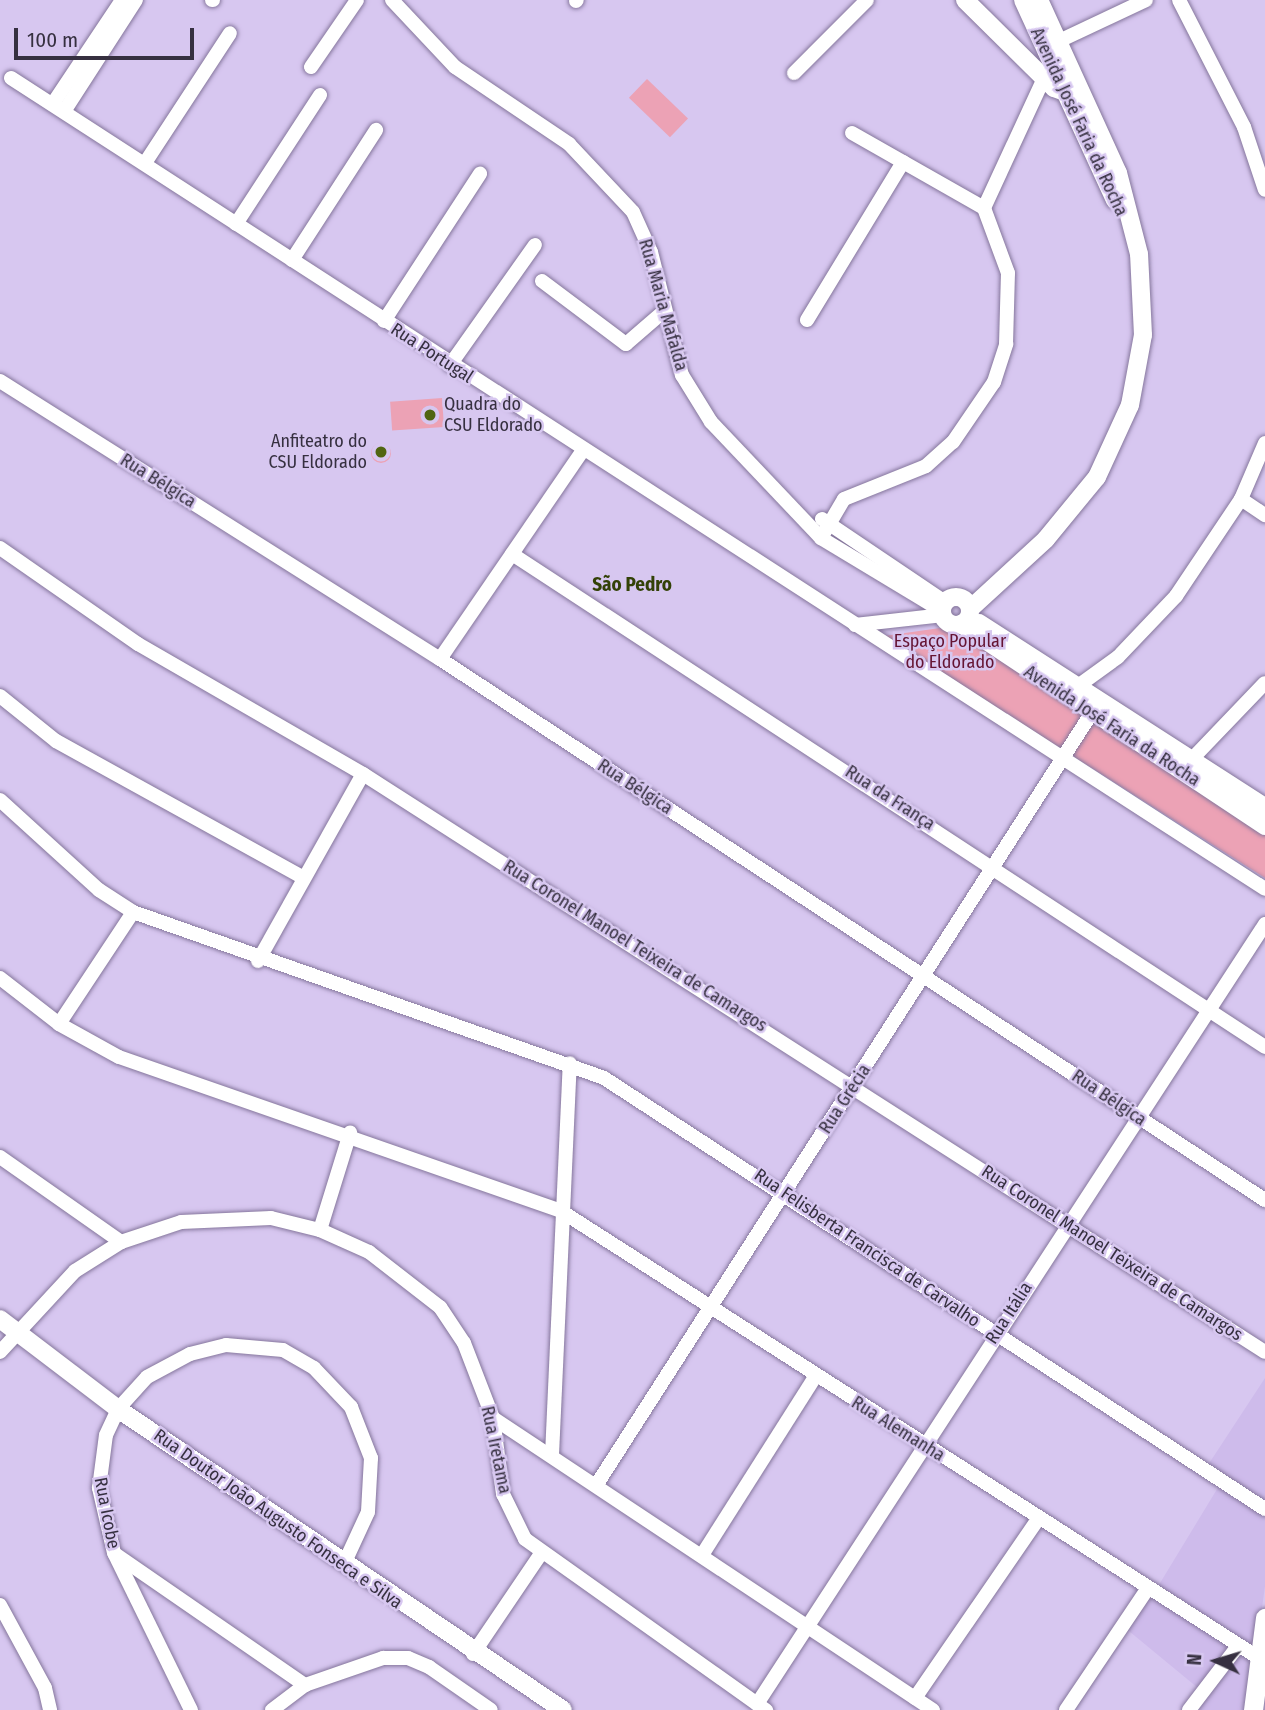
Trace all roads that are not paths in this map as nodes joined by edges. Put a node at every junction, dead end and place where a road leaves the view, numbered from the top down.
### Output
1 (122, 0) edge
2 (136, 0) edge
3 (357, 0) edge
4 (392, 0) edge
5 (867, 0) edge
6 (965, 0) edge
7 (1023, 0) edge
8 (1039, 0) edge
9 (1146, 0) edge
10 (1180, 0) edge
11 (230, 33) dead end
12 (1059, 41) junction
13 (311, 67) dead end
14 (794, 73) dead end
15 (10, 78) dead end
16 (1044, 78) junction
17 (1066, 93) junction
18 (320, 95) dead end
19 (60, 106) junction
20 (1097, 126) junction
21 (376, 130) dead end
22 (852, 133) dead end
23 (903, 162) junction
24 (145, 163) junction
25 (480, 174) dead end
26 (1265, 190) edge
27 (984, 208) junction
28 (236, 223) junction
29 (1137, 244) junction
30 (535, 245) dead end
31 (292, 260) junction
32 (542, 281) dead end
33 (663, 312) junction
34 (807, 320) dead end
35 (384, 321) junction
36 (450, 365) junction
37 (0, 381) edge
38 (1265, 443) edge
39 (582, 452) junction
40 (1241, 499) junction
41 (800, 509) junction
42 (1265, 514) edge
43 (829, 523) junction
44 (821, 538) junction
45 (0, 548) edge
46 (512, 554) junction
47 (955, 612) junction
48 (855, 625) junction
49 (868, 634) junction
50 (440, 659) junction
51 (1265, 683) edge
52 (1078, 686) junction
53 (0, 696) edge
54 (1091, 714) junction
55 (1065, 754) junction
56 (1192, 759) junction
57 (363, 774) junction
58 (0, 800) edge
59 (1265, 807) edge
60 (1265, 826) edge
61 (993, 863) junction
62 (304, 878) junction
63 (1265, 889) edge
64 (134, 912) junction
65 (1265, 924) edge
66 (258, 961) junction
67 (924, 975) junction
68 (0, 978) edge
69 (1207, 1011) junction
70 (59, 1024) junction
71 (1265, 1047) edge
72 (570, 1063) junction
73 (855, 1084) junction
74 (1135, 1117) junction
75 (350, 1133) junction
76 (0, 1157) edge
77 (784, 1191) junction
78 (1265, 1200) edge
79 (561, 1211) junction
80 (1066, 1226) junction
81 (320, 1230) junction
82 (121, 1242) junction
83 (708, 1307) junction
84 (8, 1325) edge
85 (995, 1334) junction
86 (0, 1352) edge
87 (1265, 1352) edge
88 (815, 1377) junction
89 (118, 1409) junction
90 (493, 1418) junction
91 (522, 1432) junction
92 (495, 1435) junction
93 (924, 1445) junction
94 (552, 1455) junction
95 (597, 1484) junction
96 (1265, 1509) edge
97 (1038, 1519) junction
98 (114, 1553) junction
99 (540, 1555) junction
100 (702, 1555) junction
101 (344, 1564) junction
102 (1148, 1588) junction
103 (0, 1605) edge
104 (1265, 1618) edge
105 (810, 1626) junction
106 (1238, 1646) junction
107 (473, 1654) junction
108 (1259, 1658) junction
109 (304, 1685) junction
110 (915, 1698) junction
111 (762, 1707) edge
112 (50, 1710) edge
113 (191, 1710) edge
114 (272, 1710) edge
115 (491, 1710) edge
116 (563, 1710) edge
117 (933, 1710) edge
118 (1066, 1710) edge
119 (1189, 1710) edge
120 (1253, 1710) edge

1 - 19 street
2 - 19 street
3 - 13 street
4 - 33 street, Rua Maria Mafalda
5 - 14 street
6 - 16 street
7 - 12 street
7 - 17 street, Avenida José Faria da Rocha
8 - 12 street, Avenida José Faria da Rocha
9 - 12 street
10 - 26 street
11 - 24 street
12 - 20 street, Avenida José Faria da Rocha
15 - 19 street, Rua Portugal
16 - 17 street
16 - 27 street
17 - 20 street
17 - 29 street, Avenida José Faria da Rocha
18 - 28 street
19 - 24 street, Rua Portugal
20 - 29 street, Avenida José Faria da Rocha
21 - 31 street
22 - 23 street
23 - 27 street
23 - 34 street
24 - 28 street, Rua Portugal
25 - 35 street
27 - 43 street
28 - 31 street, Rua Portugal
29 - 47 street, Avenida José Faria da Rocha
30 - 36 street
31 - 35 street, Rua Portugal
32 - 33 street
33 - 41 street, Rua Maria Mafalda
35 - 36 street, Rua Portugal
36 - 39 street, Rua Portugal
37 - 50 street, Rua Bélgica
38 - 40 street
39 - 46 street
39 - 48 street, Rua Portugal
40 - 42 street
40 - 52 street
41 - 43 street, Rua Maria Mafalda
41 - 44 street, Rua Maria Mafalda
43 - 44 street
43 - 47 street, Rua Maria Mafalda
44 - 47 street, Rua Maria Mafalda
45 - 57 street, Rua Coronel Manoel Teixeira de Camargos
46 - 50 street
46 - 61 street, Rua da França
47 - 48 street
47 - 49 street
47 - 52 street, Avenida José Faria da Rocha
47 - 54 street, Avenida José Faria da Rocha
48 - 49 street, Rua Portugal
49 - 55 street, Rua Portugal
50 - 67 street, Rua Bélgica
51 - 56 street
52 - 56 street, Avenida José Faria da Rocha
53 - 62 street
54 - 55 street, Rua Grécia
54 - 60 street, Avenida José Faria da Rocha
55 - 61 street, Rua Grécia
55 - 63 street, Rua Portugal
56 - 59 street, Avenida José Faria da Rocha
57 - 62 street
57 - 73 street, Rua Coronel Manoel Teixeira de Camargos
58 - 64 street, Rua Felisberta Francisca de Carvalho
61 - 67 street, Rua Grécia
61 - 69 street, Rua da França
62 - 66 street
64 - 66 street, Rua Felisberta Francisca de Carvalho
64 - 70 street
65 - 69 street, Rua Itália
66 - 72 street, Rua Felisberta Francisca de Carvalho
67 - 73 street, Rua Grécia
67 - 74 street, Rua Bélgica
68 - 70 street, Rua Alemanha
69 - 71 street, Rua da França
69 - 74 street, Rua Itália
70 - 75 street, Rua Alemanha
72 - 77 street, Rua Felisberta Francisca de Carvalho
72 - 79 street
73 - 77 street, Rua Grécia
73 - 80 street, Rua Coronel Manoel Teixeira de Camargos
74 - 78 street, Rua Bélgica
74 - 80 street, Rua Itália
75 - 79 street, Rua Alemanha
75 - 81 street
76 - 82 street
77 - 83 street, Rua Grécia
77 - 85 street, Rua Felisberta Francisca de Carvalho
79 - 83 street, Rua Alemanha
79 - 94 street
80 - 85 street, Rua Itália
80 - 87 street, Rua Coronel Manoel Teixeira de Camargos
81 - 82 street, Rua Iretama
81 - 90 street, Rua Iretama
82 - 84 street, Rua Iretama
83 - 88 street, Rua Alemanha
83 - 95 street, Rua Grécia
84 - 86 street, Rua Iretama
84 - 89 street, Rua Doutor João Augusto Fonseca e Silva
85 - 93 street, Rua Itália
85 - 96 street, Rua Felisberta Francisca de Carvalho
88 - 93 street, Rua Alemanha
88 - 100 street
89 - 98 street, Rua Icobe
89 - 101 street, Rua Doutor João Augusto Fonseca e Silva
89 - 101 street, Rua Icobe
90 - 91 street
90 - 92 street, Rua Iretama
91 - 92 street
91 - 94 street
92 - 99 street, Rua Iretama
93 - 97 street, Rua Alemanha
93 - 105 street, Rua Itália
94 - 95 street
95 - 100 street
97 - 102 street, Rua Alemanha
97 - 110 street
98 - 109 street
98 - 113 street, Rua Icobe
99 - 107 street
99 - 111 street, Rua Iretama
100 - 105 street
101 - 107 street, Rua Doutor João Augusto Fonseca e Silva
102 - 106 street, Rua Alemanha
102 - 118 street
103 - 112 street
104 - 108 main road
105 - 110 street
105 - 111 street, Rua Itália
106 - 108 street, Rua Alemanha
106 - 119 street
107 - 116 street, Rua Doutor João Augusto Fonseca e Silva
108 - 120 main road
109 - 114 street
109 - 115 street
110 - 117 street

